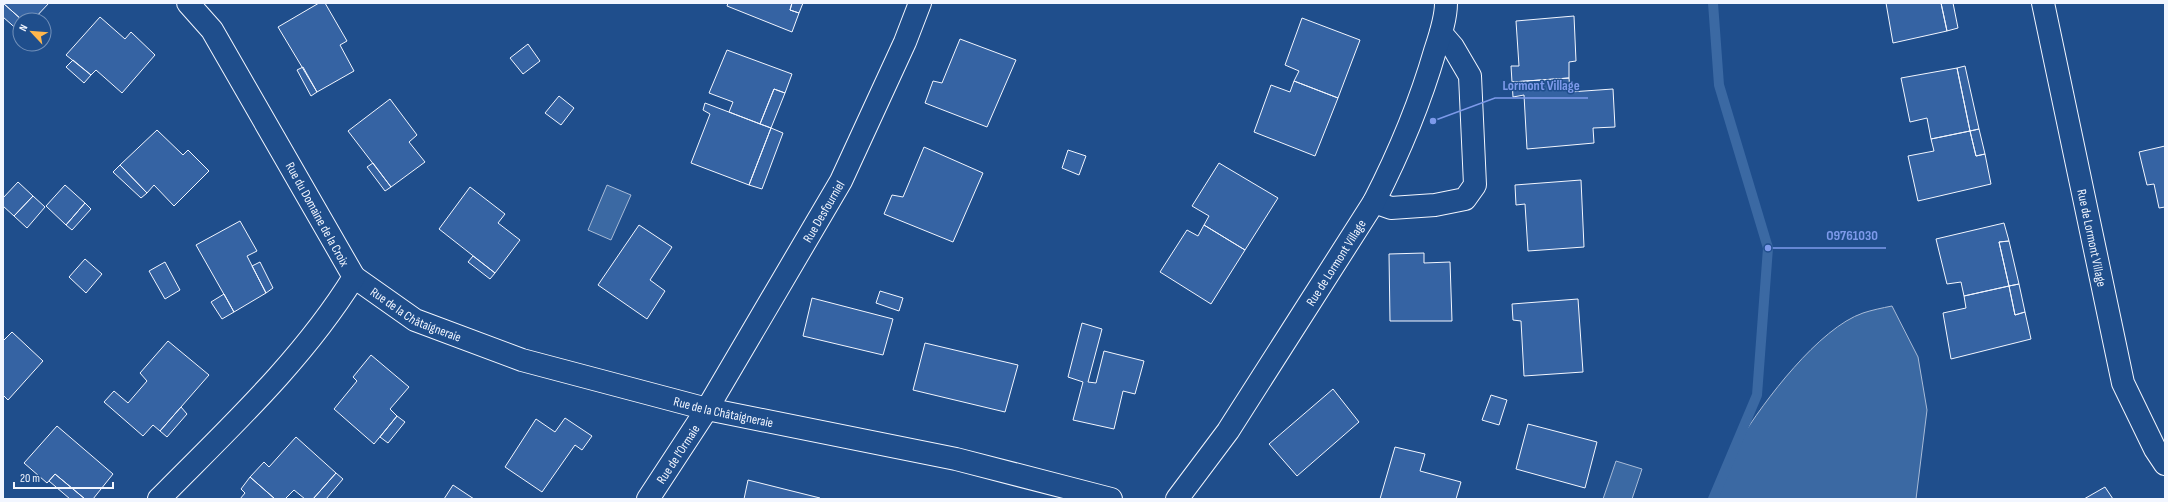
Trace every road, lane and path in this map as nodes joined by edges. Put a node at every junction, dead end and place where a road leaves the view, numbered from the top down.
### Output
1 (188, 3) edge
2 (920, 3) edge
3 (1446, 3) edge
4 (2043, 3) edge
5 (1441, 33) junction
6 (1374, 202) junction
7 (354, 277) junction
8 (707, 409) junction
9 (2165, 464) edge
10 (159, 499) edge
11 (648, 499) edge
12 (1111, 499) edge
13 (1177, 499) edge

1 - 7 street, Rue du Domaine de la Croix
2 - 8 street, Rue Desfourniel
3 - 5 street, Rue de Lormont Village
4 - 9 street, Rue de Lormont Village
5 - 6 street, Rue de Lormont Village
5 - 6 street
6 - 13 street, Rue de Lormont Village
7 - 8 street, Rue de la Châtaigneraie
7 - 10 street, Rue du Domaine de la Croix
8 - 11 street, Rue de l'Ormaie
8 - 12 street, Rue de la Châtaigneraie

